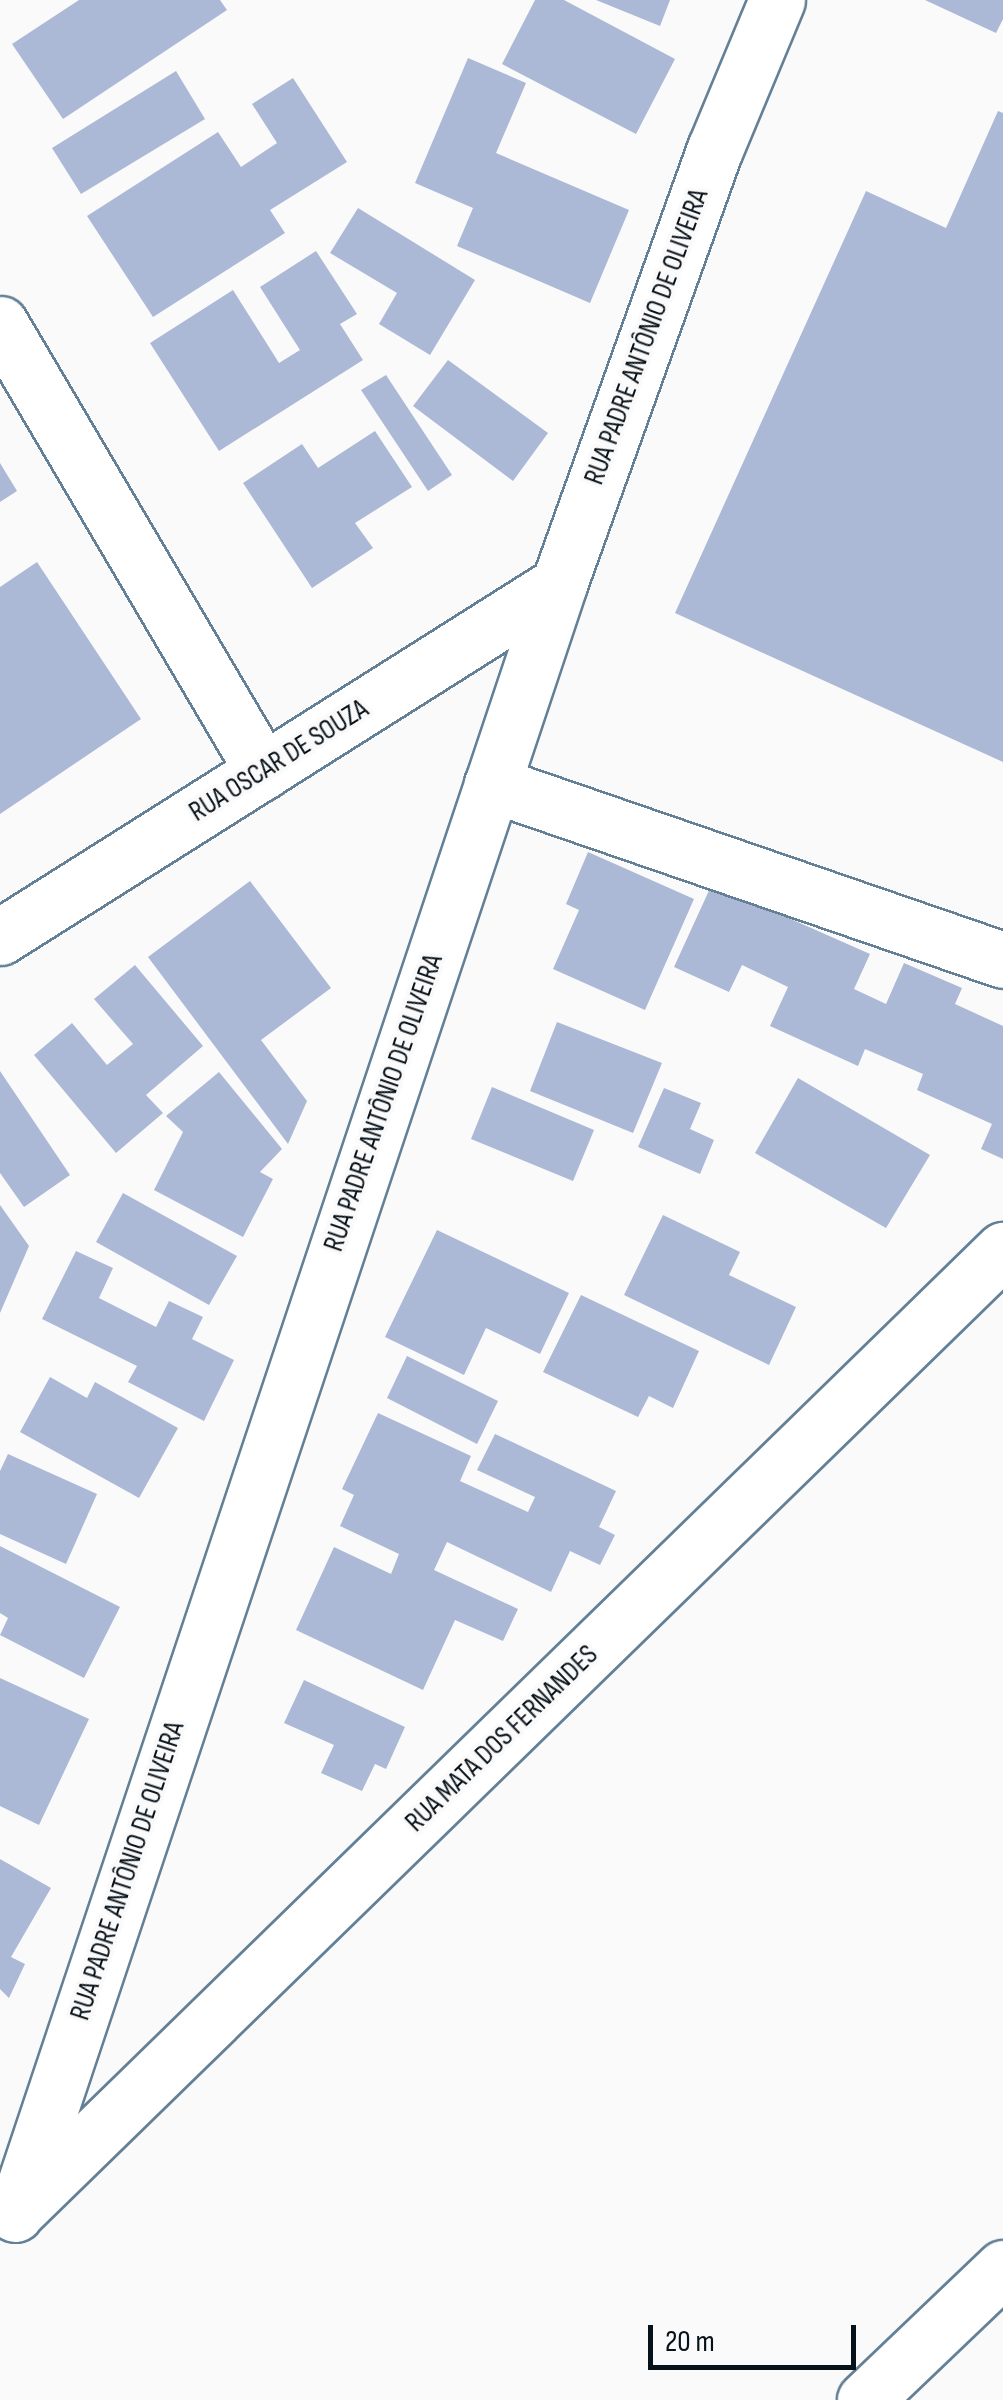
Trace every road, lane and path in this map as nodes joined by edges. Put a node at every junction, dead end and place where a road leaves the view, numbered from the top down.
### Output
1 (777, 0) edge
2 (0, 324) edge
3 (559, 584) junction
4 (263, 771) junction
5 (492, 784) junction
6 (0, 937) edge
7 (1003, 960) edge
8 (1003, 1250) edge
9 (7, 2221) edge
10 (1003, 2268) edge
11 (865, 2400) edge

1 - 3 street, RUA PADRE ANTÔNIO DE OLIVEIRA
2 - 4 street
3 - 4 street, RUA OSCAR DE SOUZA
3 - 5 street, RUA PADRE ANTÔNIO DE OLIVEIRA
4 - 6 street, RUA OSCAR DE SOUZA
5 - 7 street
5 - 9 street, RUA PADRE ANTÔNIO DE OLIVEIRA
8 - 9 street, RUA MATA DOS FERNANDES
10 - 11 street

